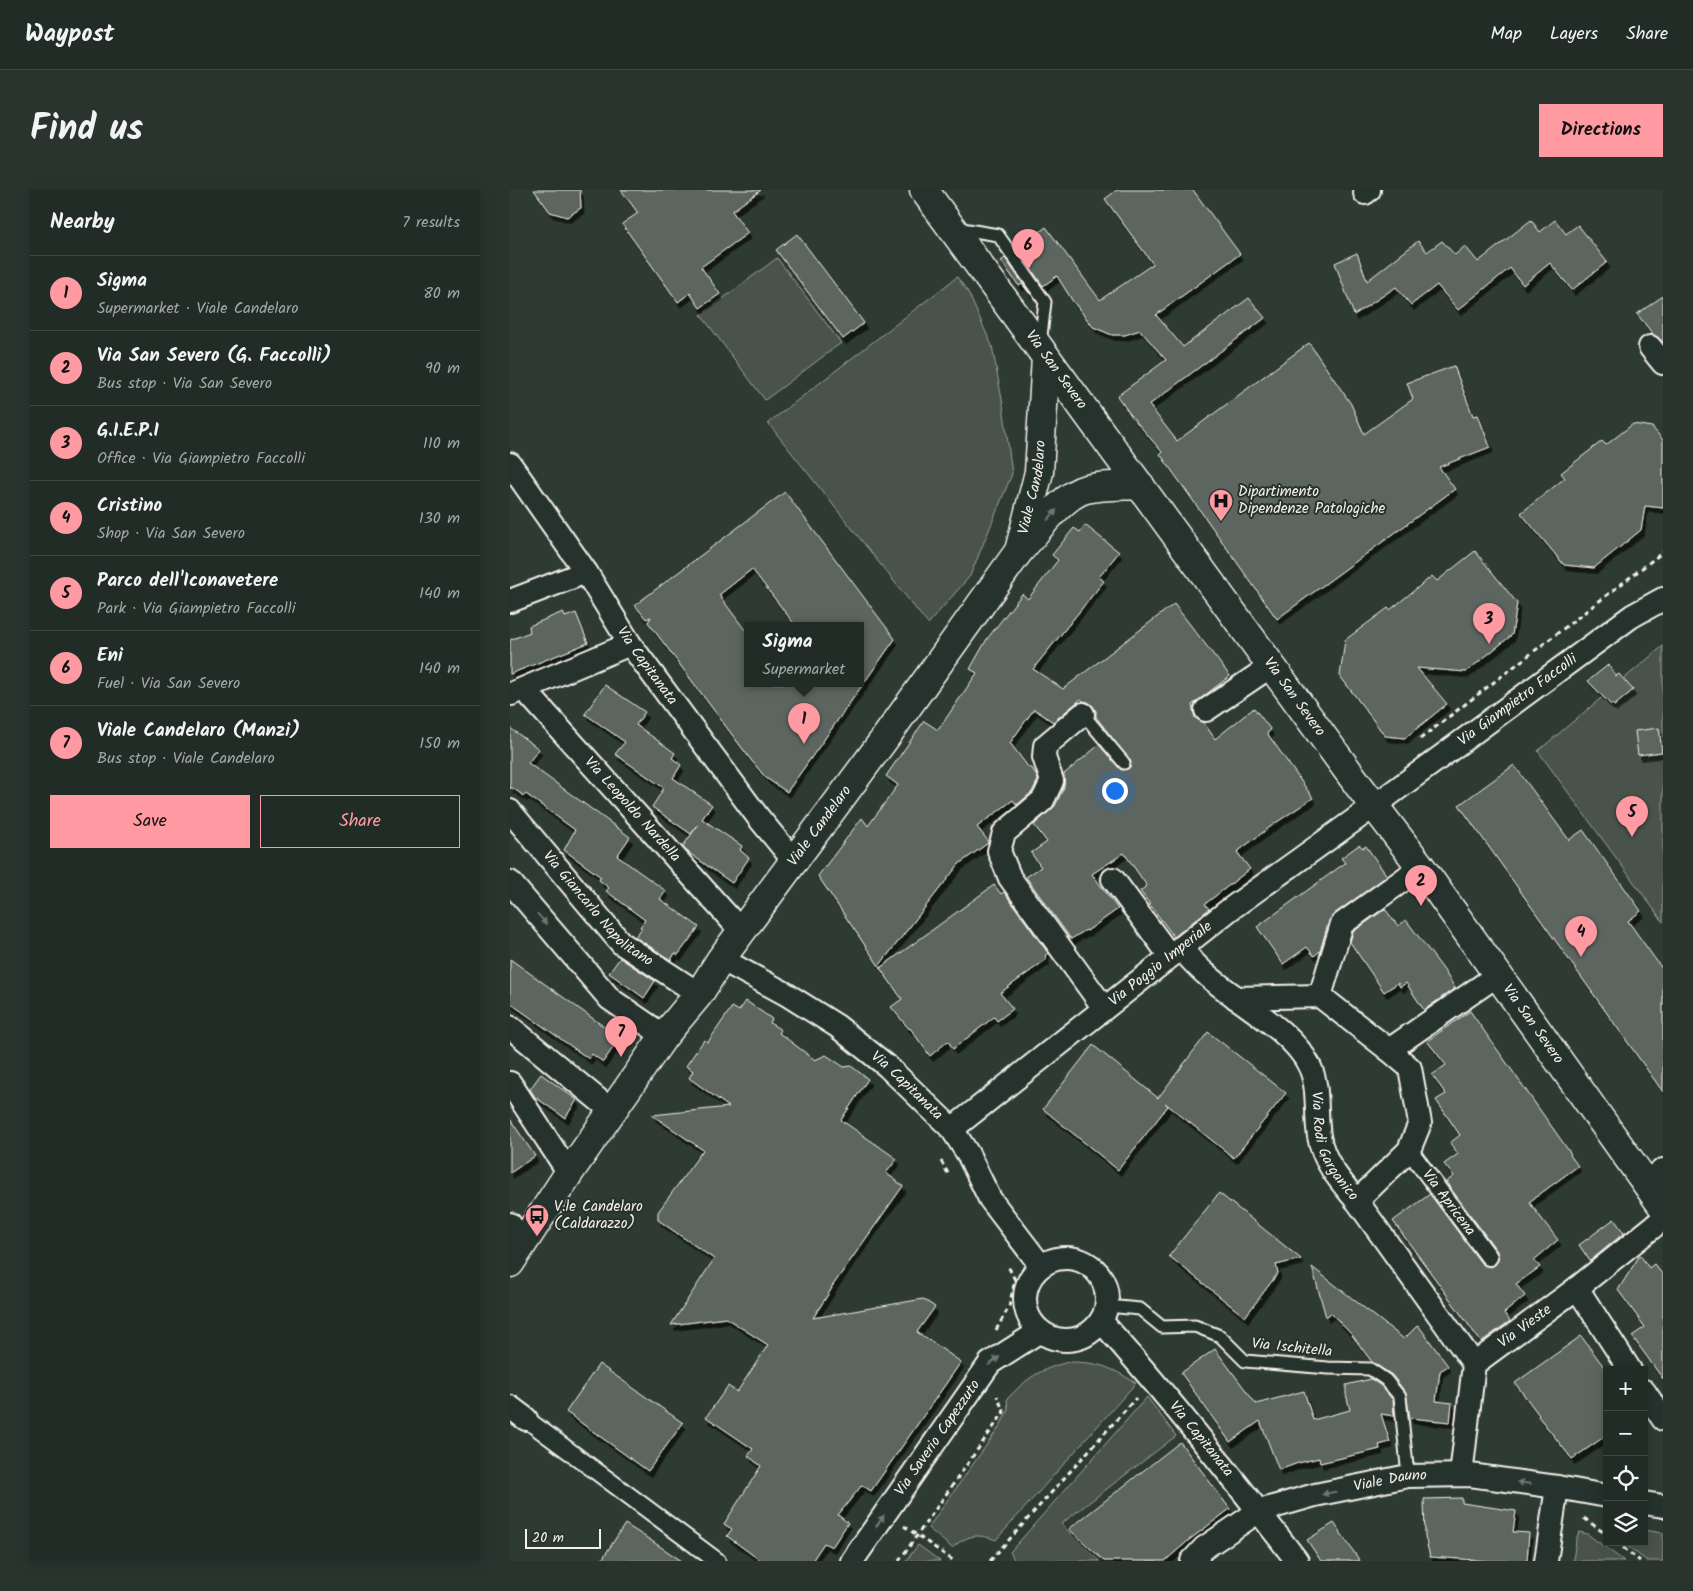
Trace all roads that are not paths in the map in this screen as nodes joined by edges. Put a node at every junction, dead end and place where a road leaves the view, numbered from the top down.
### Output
1 (924, 190) edge
2 (1043, 353) junction
3 (510, 464) edge
4 (1140, 485) junction
5 (1019, 551) junction
6 (586, 572) junction
7 (1663, 600) edge
8 (510, 601) edge
9 (630, 644) junction
10 (1272, 666) junction
11 (517, 692) edge
12 (1206, 710) dead end
13 (1083, 714) joint
14 (1124, 763) dead end
15 (1374, 806) junction
16 (510, 811) edge
17 (794, 862) junction
18 (1421, 867) junction
19 (1113, 878) dead end
20 (510, 882) edge
21 (742, 932) junction
22 (1175, 952) junction
23 (721, 959) junction
24 (1496, 976) junction
25 (699, 994) junction
26 (1320, 996) junction
27 (1236, 998) junction
28 (1104, 1008) junction
29 (510, 1027) edge
30 (664, 1036) junction
31 (1389, 1050) junction
32 (510, 1083) edge
33 (612, 1111) junction
34 (952, 1129) junction
35 (1409, 1150) junction
36 (569, 1173) junction
37 (1655, 1177) edge
38 (1357, 1201) junction
39 (1663, 1207) edge
40 (1663, 1220) edge
41 (514, 1244) edge
42 (1489, 1257) dead end
43 (1041, 1266) junction
44 (1577, 1288) junction
45 (1104, 1313) junction
46 (1040, 1331) junction
47 (1474, 1364) junction
48 (1627, 1366) edge
49 (1648, 1397) edge
50 (518, 1413) edge
51 (1663, 1419) edge
52 (1461, 1475) junction
53 (1408, 1476) junction
54 (1557, 1487) junction
55 (1603, 1495) edge
56 (1648, 1504) edge
57 (1663, 1506) edge
58 (1258, 1511) junction
59 (717, 1561) edge
60 (852, 1561) edge
61 (1192, 1561) edge
62 (1296, 1561) edge
63 (1546, 1561) edge

1 - 2 main road, Via San Severo
2 - 4 main road, Via San Severo
2 - 5 main road, Viale Candelaro
3 - 6 street, Via Capitanata
5 -> 4 main road
4 - 10 main road, Via San Severo
5 - 17 main road, Viale Candelaro
6 - 8 street
6 - 9 street, Via Capitanata
7 - 15 street, Via Giampietro Faccolli
9 - 11 street
9 - 17 street, Via Capitanata
10 - 12 street
10 - 15 main road, Via San Severo
11 - 21 street, Via Leopoldo Nardella
13 - 14 lane
13 - 28 street
15 - 18 main road, Via San Severo
15 - 22 street, Via Poggio Imperiale
16 - 25 street, Via Giancarlo Napolitano
17 - 21 main road, Viale Candelaro
18 - 24 main road, Via San Severo
18 - 26 street
19 - 22 street, Via Rodi Garganico
20 -> 30 street
21 - 23 main road, Viale Candelaro
22 - 27 street, Via Rodi Garganico
22 - 28 street, Via Poggio Imperiale
23 - 25 main road, Viale Candelaro
23 - 34 street, Via Capitanata
24 - 31 street
24 - 37 main road, Via San Severo
25 - 30 main road, Viale Candelaro
26 - 27 street
26 - 31 street
27 - 38 street, Via Rodi Garganico
28 - 34 street, Via Poggio Imperiale
29 - 33 street
30 - 33 main road, Viale Candelaro
31 - 35 street
32 - 36 street
33 - 36 main road, Viale Candelaro
34 - 43 street, Via Capitanata
35 - 38 street
35 - 42 street, Via Apricena
36 - 41 main road, Viale Candelaro
37 - 39 main road, Via San Severo
38 - 47 street, Via Rodi Garganico
40 - 44 street, Via Vieste
43 - 45 street
43 - 46 street
44 - 47 street, Via Vieste
44 - 48 street
45 - 46 street
45 - 53 lane, Via Ischitella
45 - 58 street, Via Capitanata
60 -> 46 street, Via Saverio Capezzuto
47 - 52 street
49 - 51 street
50 - 59 street
52 - 53 street, Viale Dauno
54 -> 52 street, Viale Dauno
53 -> 58 street, Viale Dauno
54 - 55 street, Viale Dauno
54 - 63 street
56 - 57 street
58 - 61 street, Viale Dauno
58 - 62 street, Via Capitanata

